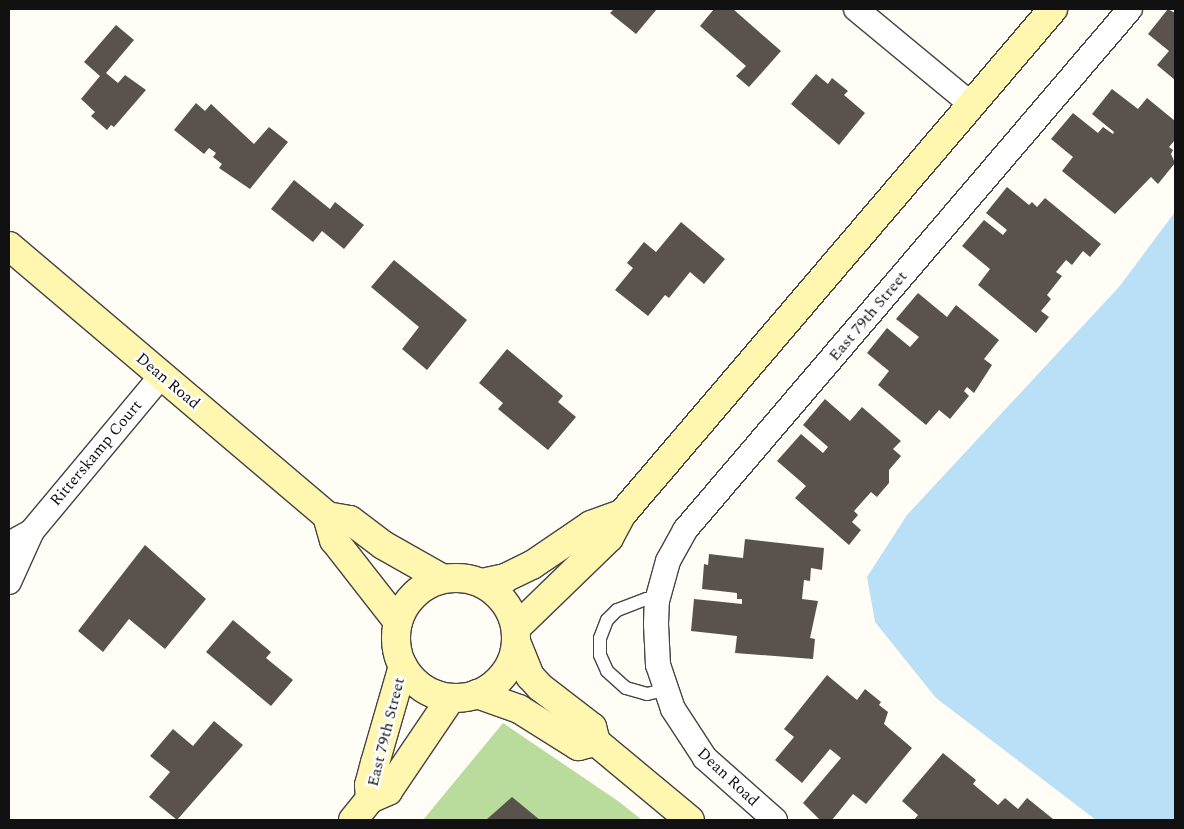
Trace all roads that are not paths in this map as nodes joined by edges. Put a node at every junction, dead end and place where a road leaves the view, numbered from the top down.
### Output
1 (856, 9) edge
2 (1053, 9) edge
3 (1130, 9) edge
4 (971, 104) junction
5 (9, 246) edge
6 (161, 376) junction
7 (622, 514) junction
8 (327, 516) junction
9 (32, 530) junction
10 (9, 544) edge
11 (443, 579) junction
12 (9, 582) edge
13 (482, 583) junction
14 (657, 601) junction
15 (398, 622) junction
16 (517, 635) junction
17 (656, 647) joint
18 (403, 666) junction
19 (665, 690) junction
20 (464, 696) junction
21 (596, 742) junction
22 (370, 799) junction
23 (353, 820) edge
24 (690, 820) edge
25 (775, 820) edge

1 - 4 street
2 - 4 street
3 - 14 street, East 79th Street
4 - 7 street
5 - 6 street, Dean Road
6 - 8 street, Dean Road
6 - 9 street, Ritterskamp Court
7 - 13 street
7 - 16 street
8 - 11 street, Dean Road
8 - 15 street
9 - 10 street, Ritterskamp Court
9 - 12 street, Ritterskamp Court
11 - 13 street
11 - 15 street
13 - 16 street
14 - 17 street, East 79th Street
14 - 19 lane
15 - 18 street
16 - 20 street
16 - 21 street
17 - 19 street, Dean Road
18 - 20 street
18 - 22 street, East 79th Street
19 - 25 street, Dean Road
20 - 21 street
20 - 22 street, East 79th Street
21 - 24 street
22 - 23 street, East 79th Street

